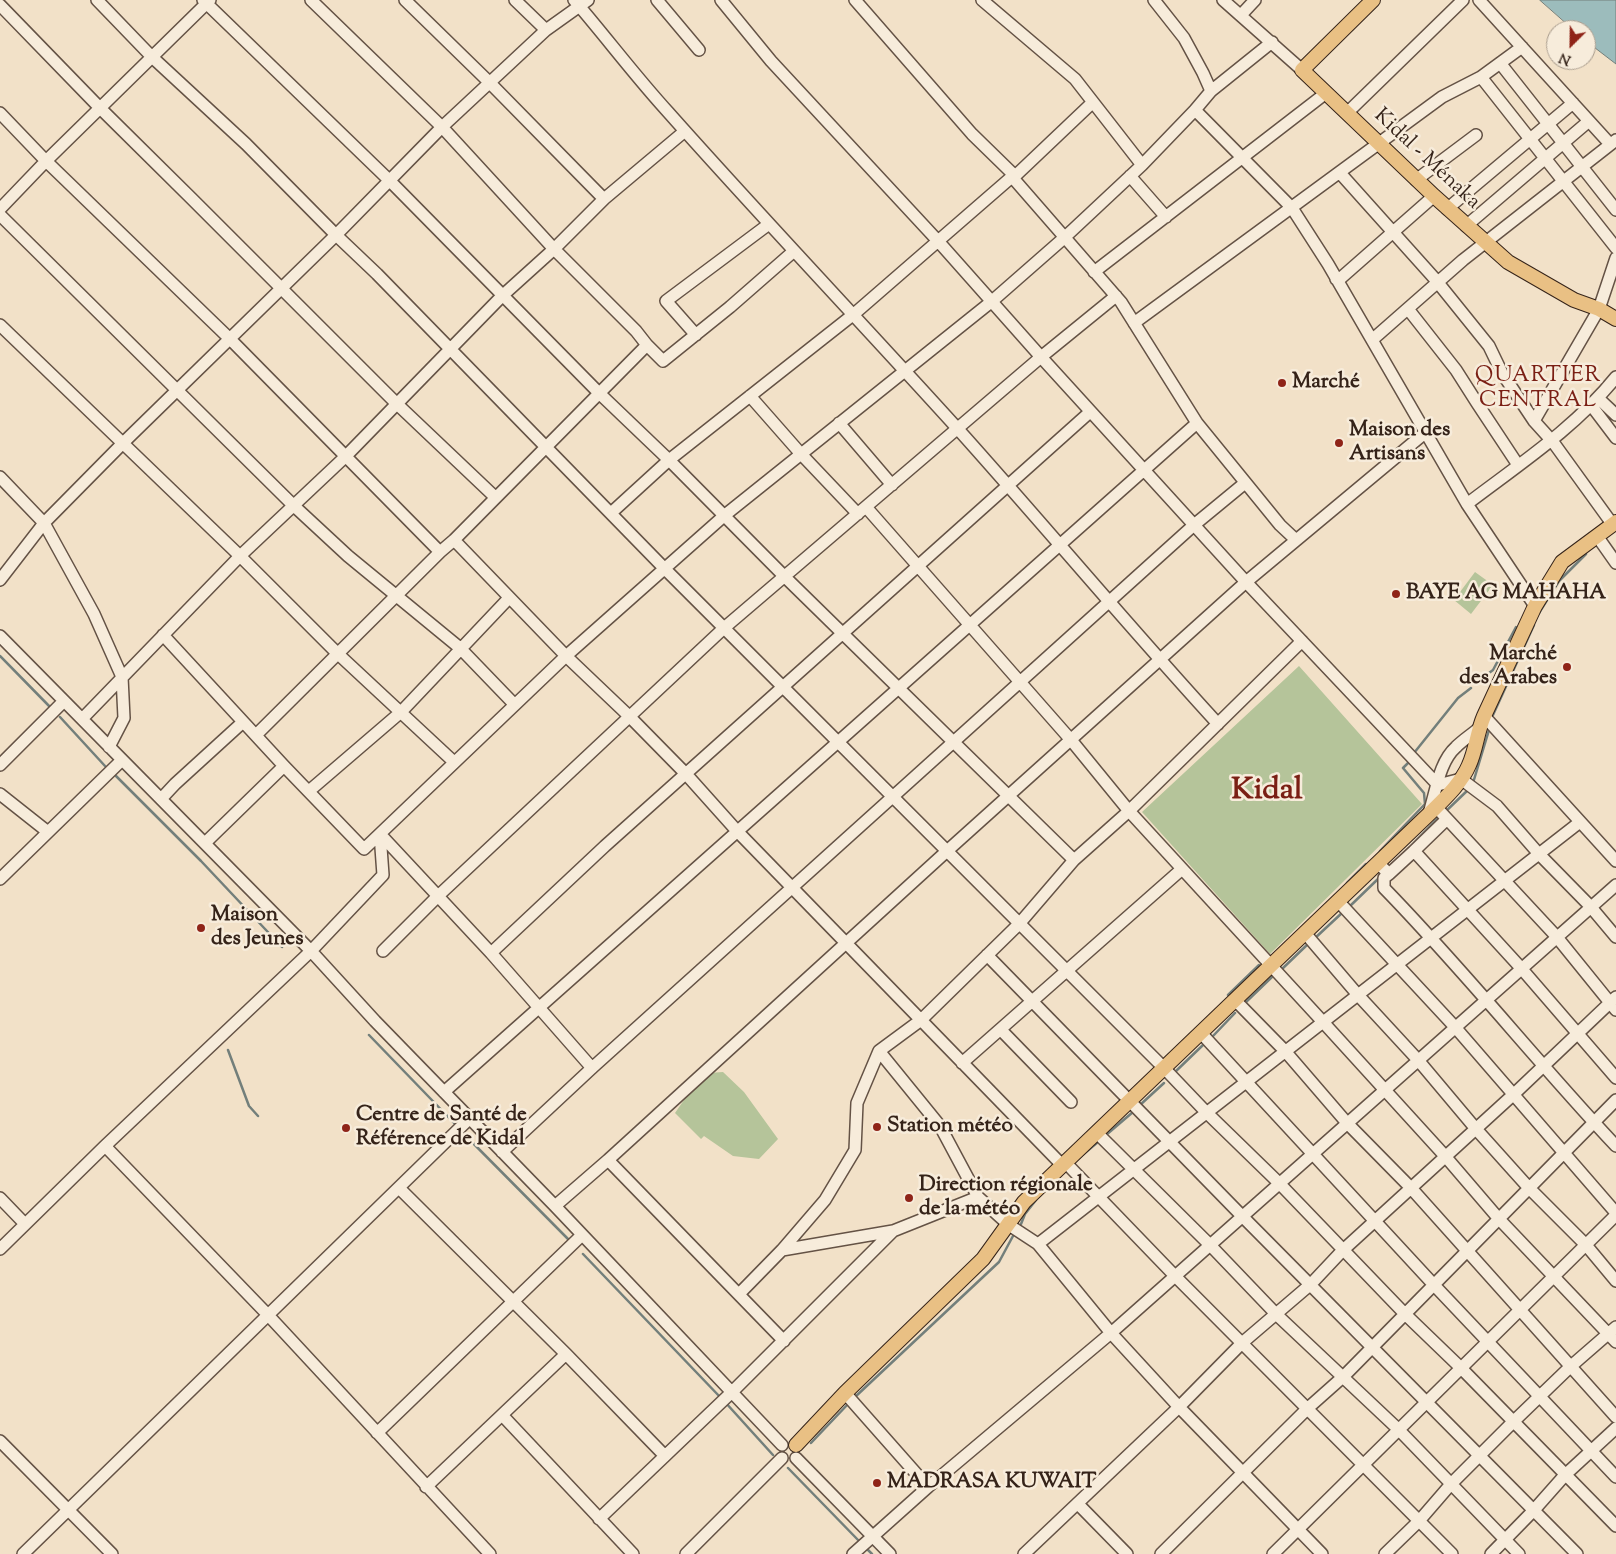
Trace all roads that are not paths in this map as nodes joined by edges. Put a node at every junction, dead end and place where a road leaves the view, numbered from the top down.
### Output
1 (97, 0) edge
2 (311, 0) edge
3 (405, 0) edge
4 (515, 0) edge
5 (657, 0) edge
6 (721, 0) edge
7 (855, 0) edge
8 (982, 0) edge
9 (1154, 0) edge
10 (1223, 0) edge
11 (1256, 0) edge
12 (1373, 0) edge
13 (1462, 0) edge
14 (1479, 0) edge
15 (206, 1) edge
16 (580, 2) edge
17 (0, 5) edge
18 (1241, 15) junction
19 (546, 30) junction
20 (1272, 42) junction
21 (1522, 47) junction
22 (699, 50) dead end
23 (152, 57) junction
24 (1500, 63) junction
25 (1302, 70) junction
26 (1481, 77) junction
27 (489, 82) junction
28 (1211, 92) junction
29 (1326, 93) junction
30 (1092, 103) junction
31 (1573, 103) junction
32 (100, 108) junction
33 (1195, 110) junction
34 (0, 113) edge
35 (1347, 113) junction
36 (1589, 121) junction
37 (1548, 124) junction
38 (442, 128) junction
39 (685, 131) junction
40 (1476, 135) dead end
41 (1530, 139) junction
42 (1613, 142) edge
43 (1563, 143) junction
44 (1379, 144) junction
45 (1241, 158) junction
46 (1545, 158) junction
47 (46, 161) junction
48 (1142, 165) junction
49 (1582, 167) junction
50 (1340, 173) junction
51 (1130, 176) junction
52 (1014, 177) junction
53 (389, 180) junction
54 (1416, 180) junction
55 (1564, 182) junction
56 (1434, 196) junction
57 (604, 199) junction
58 (1292, 208) junction
59 (0, 209) edge
60 (1448, 209) junction
61 (1616, 210) edge
62 (0, 215) edge
63 (1166, 217) junction
64 (768, 224) junction
65 (1466, 226) junction
66 (1393, 233) junction
67 (336, 235) junction
68 (1064, 238) junction
69 (938, 241) junction
70 (1486, 243) junction
71 (1616, 248) edge
72 (554, 250) junction
73 (794, 251) junction
74 (1615, 268) edge
75 (1094, 272) junction
76 (1336, 279) junction
77 (1438, 283) junction
78 (281, 288) junction
79 (502, 296) junction
80 (1116, 296) junction
81 (991, 302) junction
82 (1408, 308) junction
83 (1599, 309) junction
84 (854, 314) junction
85 (1616, 319) edge
86 (1134, 323) junction
87 (0, 324) edge
88 (696, 335) junction
89 (230, 340) junction
90 (1372, 340) junction
91 (648, 345) junction
92 (451, 350) junction
93 (1041, 357) junction
94 (904, 371) junction
95 (1616, 377) edge
96 (178, 390) junction
97 (599, 393) junction
98 (750, 396) junction
99 (1594, 402) junction
100 (397, 404) junction
101 (1090, 412) junction
102 (1616, 415) edge
103 (1534, 421) junction
104 (839, 423) junction
105 (1197, 423) junction
106 (957, 429) junction
107 (1426, 432) junction
108 (1616, 438) edge
109 (1551, 440) junction
110 (123, 443) junction
111 (545, 448) junction
112 (801, 454) junction
113 (345, 457) junction
114 (669, 460) junction
115 (1518, 464) junction
116 (1143, 470) junction
117 (0, 477) edge
118 (1245, 483) junction
119 (892, 484) junction
120 (1007, 486) junction
121 (496, 497) junction
122 (1467, 504) junction
123 (293, 505) junction
124 (862, 511) junction
125 (611, 513) junction
126 (725, 516) junction
127 (44, 523) junction
128 (1614, 524) edge
129 (1194, 525) junction
130 (1597, 536) junction
131 (454, 540) junction
132 (1296, 540) junction
133 (1058, 545) junction
134 (440, 552) junction
135 (240, 556) junction
136 (1616, 563) edge
137 (918, 566) junction
138 (664, 568) junction
139 (785, 577) junction
140 (0, 580) edge
141 (1246, 582) junction
142 (397, 596) junction
143 (509, 598) junction
144 (1108, 603) junction
145 (1535, 606) junction
146 (969, 624) junction
147 (724, 628) junction
148 (842, 633) junction
149 (164, 635) junction
150 (0, 638) edge
151 (1302, 641) junction
152 (460, 648) junction
153 (338, 653) junction
154 (566, 656) junction
155 (1159, 660) junction
156 (122, 677) junction
157 (1020, 682) junction
158 (783, 687) junction
159 (898, 688) junction
160 (63, 702) junction
161 (514, 704) junction
162 (401, 712) junction
163 (629, 716) junction
164 (1484, 716) junction
165 (82, 719) junction
166 (243, 722) junction
167 (1218, 724) junction
168 (1478, 730) junction
169 (256, 734) junction
170 (1071, 740) junction
171 (838, 742) junction
172 (954, 742) junction
173 (109, 746) junction
174 (122, 760) junction
175 (454, 762) junction
176 (0, 765) edge
177 (284, 766) junction
178 (686, 774) junction
179 (1461, 780) junction
180 (1438, 785) junction
181 (310, 791) junction
182 (0, 794) edge
183 (1008, 796) junction
184 (893, 798) junction
185 (161, 799) junction
186 (1129, 811) junction
187 (1432, 811) junction
188 (1447, 819) junction
189 (1580, 822) junction
190 (737, 831) junction
191 (48, 832) junction
192 (380, 834) junction
193 (205, 843) junction
194 (947, 851) junction
195 (1414, 851) junction
196 (1539, 854) junction
197 (1074, 860) junction
198 (1616, 861) edge
199 (1378, 863) junction
200 (1182, 869) junction
201 (1388, 874) junction
202 (0, 879) edge
203 (1506, 882) junction
204 (1616, 885) edge
205 (793, 888) junction
206 (438, 896) junction
207 (1338, 901) junction
208 (1590, 906) junction
209 (1467, 910) junction
210 (1018, 924) junction
211 (1305, 933) junction
212 (1556, 936) junction
213 (1616, 937) edge
214 (1432, 938) junction
215 (846, 944) junction
216 (311, 951) junction
217 (383, 951) dead end
218 (491, 953) junction
219 (987, 955) junction
220 (1272, 965) junction
221 (1396, 965) junction
222 (1521, 968) junction
223 (1067, 971) junction
224 (1358, 995) junction
225 (1235, 1000) junction
226 (1485, 1000) junction
227 (1032, 1002) junction
228 (1614, 1003) edge
229 (538, 1007) junction
230 (921, 1020) junction
231 (1323, 1022) junction
232 (1455, 1027) junction
233 (1001, 1030) junction
234 (1201, 1033) junction
235 (1578, 1033) junction
236 (879, 1051) junction
237 (1285, 1051) junction
238 (1418, 1060) junction
239 (962, 1063) junction
240 (1544, 1065) junction
241 (592, 1068) junction
242 (1164, 1068) junction
243 (1616, 1078) edge
244 (1246, 1082) junction
245 (1384, 1090) junction
246 (444, 1092) junction
247 (1514, 1094) junction
248 (1616, 1100) edge
249 (1130, 1101) junction
250 (1072, 1102) dead end
251 (1206, 1112) junction
252 (469, 1119) junction
253 (1347, 1122) junction
254 (1594, 1123) junction
255 (1476, 1129) junction
256 (1097, 1133) junction
257 (1170, 1141) junction
258 (105, 1146) junction
259 (1616, 1146) edge
260 (502, 1152) junction
261 (1564, 1153) junction
262 (1312, 1154) junction
263 (1445, 1156) junction
264 (608, 1160) junction
265 (1064, 1164) junction
266 (1135, 1169) junction
267 (1279, 1183) junction
268 (399, 1188) junction
269 (1411, 1188) junction
270 (1529, 1188) junction
271 (1098, 1196) junction
272 (978, 1197) junction
273 (0, 1198) edge
274 (555, 1206) junction
275 (1616, 1214) edge
276 (1242, 1216) junction
277 (1499, 1219) junction
278 (1375, 1221) junction
279 (25, 1224) junction
280 (1009, 1225) junction
281 (893, 1231) junction
282 (582, 1234) junction
283 (1038, 1244) junction
284 (1210, 1245) junction
285 (1586, 1245) junction
286 (0, 1249) edge
287 (782, 1250) junction
288 (1342, 1251) junction
289 (1468, 1251) junction
290 (1175, 1276) junction
291 (1553, 1277) junction
292 (1616, 1280) edge
293 (1311, 1284) junction
294 (1434, 1285) junction
295 (739, 1294) junction
296 (513, 1302) junction
297 (1520, 1309) junction
298 (1405, 1314) junction
299 (268, 1315) junction
300 (1277, 1315) junction
301 (1111, 1334) junction
302 (1613, 1335) edge
303 (1488, 1340) junction
304 (784, 1341) junction
305 (1242, 1343) junction
306 (1372, 1348) junction
307 (566, 1354) junction
308 (1570, 1367) junction
309 (1460, 1368) junction
310 (1344, 1376) junction
311 (732, 1392) junction
312 (845, 1393) junction
313 (1540, 1396) junction
314 (1426, 1402) junction
315 (1179, 1407) junction
316 (1308, 1408) junction
317 (502, 1415) junction
318 (1616, 1417) edge
319 (1513, 1422) junction
320 (1616, 1428) edge
321 (1398, 1429) junction
322 (377, 1433) junction
323 (0, 1441) edge
324 (791, 1449) junction
325 (1592, 1450) junction
326 (665, 1456) junction
327 (1479, 1457) junction
328 (1363, 1464) junction
329 (1243, 1473) junction
330 (1565, 1475) junction
331 (1616, 1477) edge
332 (1450, 1484) junction
333 (426, 1487) junction
334 (928, 1487) junction
335 (1078, 1504) junction
336 (68, 1510) junction
337 (1534, 1510) junction
338 (599, 1519) junction
339 (1419, 1521) junction
340 (1616, 1526) edge
341 (1298, 1529) junction
342 (872, 1536) junction
343 (1505, 1540) junction
344 (23, 1554) edge
345 (112, 1554) edge
346 (490, 1554) edge
347 (633, 1554) edge
348 (686, 1554) edge
349 (853, 1554) edge
350 (890, 1554) edge
351 (1024, 1554) edge
352 (1127, 1554) edge
353 (1161, 1554) edge
354 (1272, 1554) edge
355 (1322, 1554) edge
356 (1385, 1554) edge
357 (1452, 1554) edge
358 (1491, 1554) edge
359 (1519, 1554) edge
360 (1577, 1554) edge

1 - 23 street
2 - 38 street
3 - 27 street
4 - 19 street
5 - 22 street
6 - 69 street
7 - 52 street
8 - 30 street
9 - 28 street
10 - 18 street
11 - 18 street
12 - 25 main road
13 - 35 street
14 - 21 street
15 - 23 street
15 - 53 street
16 - 19 street
16 - 39 street
17 - 32 street
18 - 20 street
19 - 27 street
20 - 25 street
20 - 28 street
21 - 24 street
21 - 31 street
23 - 32 street
23 - 67 street
24 - 26 street
24 - 37 street
25 - 29 main road, Kidal - Ménaka
26 - 41 street
26 - 44 street
27 - 38 street
27 - 57 street
28 - 33 street
29 - 35 main road, Kidal - Ménaka
29 - 45 street
30 - 48 street
30 - 52 street
31 - 36 street
31 - 37 street
32 - 47 street
32 - 78 street
33 - 45 street
33 - 48 street
34 - 47 street
35 - 44 main road, Kidal - Ménaka
36 - 42 street
36 - 43 street
37 - 41 street
37 - 43 street
38 - 53 street
38 - 72 street
39 - 57 street
39 - 64 street
40 - 54 street
41 - 46 street
41 - 60 street
42 - 49 street
43 - 46 street
43 - 49 street
44 - 50 street
44 - 54 main road, Kidal - Ménaka
45 - 58 street
45 - 63 street
46 - 55 street
46 - 65 street
47 - 59 street
47 - 89 street
48 - 51 street
49 - 55 street
49 - 61 street
50 - 58 street
50 - 66 street
51 - 63 street
51 - 68 street
52 - 68 street
52 - 69 street
53 - 67 street
53 - 79 street
54 - 56 main road, Kidal - Ménaka
55 - 70 street
55 - 71 street
56 - 60 main road, Kidal - Ménaka
56 - 66 street
57 - 72 street
58 - 76 street
58 - 86 street
60 - 65 main road, Kidal - Ménaka
62 - 96 street
63 - 75 street
64 - 73 street
64 - 88 street
65 - 70 main road, Kidal - Ménaka
66 - 76 street
66 - 77 street
67 - 78 street
67 - 92 street
68 - 75 street
68 - 81 street
69 - 81 street
69 - 84 street
70 - 77 street
70 - 83 main road, Kidal - Ménaka
72 - 79 street
72 - 91 street
73 - 84 street
73 - 88 street
74 - 83 street
75 - 80 street
76 - 90 street
77 - 82 street
77 - 103 street
78 - 89 street
78 - 100 street
79 - 92 street
79 - 97 street
80 - 86 street
80 - 93 street
81 - 93 street
81 - 94 street
82 - 90 street
82 - 115 street
83 - 85 main road, Kidal - Ménaka
83 - 103 street
84 - 94 street
84 - 98 street
86 - 105 street
87 - 110 street
88 - 91 street
89 - 96 street
89 - 113 street
90 - 107 street
91 - 97 street
92 - 100 street
92 - 111 street
93 - 101 street
93 - 106 street
94 - 104 street
94 - 106 street
95 - 99 street
96 - 110 street
96 - 123 street
97 - 111 street
97 - 114 street
98 - 112 street
98 - 114 street
99 - 102 street
99 - 108 street
99 - 109 street
100 - 113 street
100 - 121 street
101 - 116 street
101 - 120 street
103 - 109 street
104 - 112 street
104 - 119 street
105 - 116 street
105 - 118 street
106 - 119 street
106 - 120 street
107 - 122 street
107 - 132 street
109 - 115 street
109 - 128 street
110 - 127 street
110 - 135 street
111 - 121 street
111 - 125 street
112 - 124 street
112 - 126 street
113 - 123 street
113 - 134 street
114 - 125 street
114 - 126 street
115 - 122 street
116 - 129 street
116 - 133 street
117 - 127 street
118 - 129 street
118 - 132 street
119 - 124 street
120 - 133 street
120 - 137 street
121 - 131 street
122 - 145 street
123 - 135 street
123 - 142 street
124 - 137 street
124 - 139 street
125 - 138 street
126 - 138 street
126 - 139 street
127 - 140 street
127 - 156 street
128 - 130 main road
129 - 141 street
129 - 144 street
130 - 136 street
130 - 145 main road
131 - 134 street
131 - 143 street
132 - 141 street
133 - 144 street
133 - 146 street
134 - 142 street
135 - 149 street
135 - 153 street
137 - 146 street
137 - 148 street
138 - 147 street
138 - 154 street
139 - 147 street
139 - 148 street
141 - 151 street
141 - 155 street
142 - 152 street
142 - 153 street
143 - 152 street
143 - 154 street
144 - 155 street
144 - 157 street
145 - 164 main road
146 - 157 street
146 - 159 street
147 - 158 street
147 - 163 street
148 - 158 street
148 - 159 street
149 - 156 street
149 - 166 street
150 - 160 street
151 - 167 street
151 - 180 street
152 - 161 street
152 - 162 street
153 - 162 street
153 - 169 street
154 - 161 street
154 - 163 street
155 - 167 street
155 - 170 street
156 - 165 street
156 - 173 street
157 - 170 street
157 - 172 street
158 - 171 street
158 - 178 street
159 - 171 street
159 - 172 street
160 - 165 street
160 - 176 street
161 - 175 street
162 - 175 street
162 - 181 street
163 - 178 street
163 - 206 street
164 - 168 main road
164 - 189 street
165 - 173 street
166 - 169 street
166 - 185 street
167 - 186 street
168 - 179 main road
168 - 180 street
169 - 177 street
170 - 183 street
170 - 186 street
171 - 184 street
171 - 190 street
172 - 183 street
172 - 184 street
173 - 174 street
174 - 185 street
174 - 191 street
175 - 192 street
177 - 181 street
177 - 193 street
178 - 190 street
178 - 218 street
179 - 180 street
179 - 187 main road
179 - 196 street
180 - 187 street
181 - 192 street
182 - 191 street
183 - 194 street
183 - 197 street
184 - 194 street
184 - 205 street
185 - 193 street
186 - 197 street
186 - 200 street
187 - 188 street
187 - 199 main road
188 - 195 street
188 - 203 street
189 - 196 street
189 - 198 street
190 - 205 street
190 - 229 street
191 - 202 street
192 - 206 street
192 - 216 street
193 - 216 street
194 - 210 street
194 - 215 street
195 - 201 street
195 - 209 street
196 - 203 street
196 - 208 street
197 - 210 street
199 - 201 street
199 - 207 main road
200 - 220 street
200 - 223 street
201 - 214 street
203 - 209 street
203 - 212 street
204 - 208 street
205 - 215 street
205 - 241 street
206 - 217 street
206 - 218 street
207 - 211 main road
207 - 221 street
208 - 212 street
208 - 213 street
209 - 214 street
209 - 222 street
210 - 219 street
210 - 223 street
211 - 220 main road
211 - 224 street
212 - 222 street
212 - 228 street
214 - 221 street
214 - 226 street
215 - 230 street
215 - 264 street
216 - 246 street
216 - 258 street
218 - 229 street
219 - 227 street
219 - 230 street
220 - 225 main road
220 - 231 street
221 - 224 street
221 - 232 street
222 - 226 street
222 - 235 street
223 - 227 street
223 - 242 street
224 - 231 street
224 - 238 street
225 - 234 main road
225 - 237 street
226 - 232 street
226 - 240 street
227 - 233 street
227 - 249 street
228 - 235 street
229 - 241 street
229 - 246 street
230 - 236 street
230 - 239 street
231 - 237 street
231 - 245 street
232 - 238 street
232 - 247 street
233 - 239 street
233 - 250 street
234 - 242 main road
234 - 244 street
235 - 240 street
235 - 243 street
236 - 272 street
236 - 287 street
237 - 244 street
237 - 253 street
238 - 245 street
238 - 255 street
239 - 265 street
240 - 247 street
240 - 254 street
241 - 260 street
242 - 249 main road
242 - 251 street
244 - 251 street
244 - 262 street
245 - 253 street
245 - 263 street
246 - 252 street
247 - 255 street
247 - 261 street
248 - 254 street
249 - 256 main road
249 - 257 street
251 - 257 street
251 - 267 street
252 - 260 street
252 - 268 street
253 - 262 street
253 - 269 street
254 - 259 street
254 - 261 street
255 - 263 street
255 - 270 street
256 - 265 main road
256 - 266 street
257 - 266 street
257 - 276 street
258 - 279 street
258 - 299 street
260 - 274 street
261 - 270 street
261 - 275 street
262 - 267 street
262 - 278 street
263 - 269 street
263 - 277 street
264 - 274 street
264 - 295 street
265 - 271 street
265 - 280 main road
266 - 271 street
266 - 284 street
267 - 276 street
267 - 288 street
268 - 296 street
268 - 299 street
269 - 278 street
269 - 289 street
270 - 277 street
270 - 285 street
271 - 283 street
271 - 290 street
272 - 280 street
272 - 281 street
273 - 279 street
274 - 282 street
275 - 285 street
276 - 284 street
276 - 293 street
277 - 289 street
277 - 291 street
278 - 288 street
278 - 294 street
279 - 286 street
280 - 283 street
280 - 312 main road
281 - 287 street
281 - 304 street
282 - 296 street
282 - 311 street
283 - 301 street
284 - 290 street
284 - 300 street
285 - 291 street
285 - 292 street
287 - 295 street
288 - 293 street
288 - 298 street
289 - 294 street
289 - 297 street
290 - 301 street
290 - 305 street
291 - 297 street
291 - 302 street
293 - 300 street
293 - 306 street
294 - 298 street
294 - 303 street
295 - 304 street
296 - 307 street
296 - 322 street
297 - 303 street
297 - 308 street
298 - 306 street
298 - 309 street
299 - 322 street
299 - 336 street
300 - 305 street
300 - 310 street
301 - 315 street
301 - 334 street
302 - 308 street
303 - 309 street
303 - 313 street
304 - 311 street
305 - 315 street
305 - 316 street
306 - 310 street
306 - 314 street
307 - 317 street
307 - 326 street
308 - 313 street
308 - 318 street
309 - 314 street
309 - 319 street
310 - 316 street
310 - 321 street
311 - 324 street
311 - 326 street
312 - 324 main road
312 - 334 street
313 - 319 street
313 - 325 street
314 - 321 street
314 - 327 street
315 - 329 street
315 - 335 street
316 - 328 street
316 - 329 street
317 - 333 street
317 - 338 street
319 - 327 street
319 - 330 street
320 - 325 street
321 - 328 street
321 - 332 street
322 - 333 street
323 - 336 street
324 - 342 street
324 - 348 street
325 - 330 street
325 - 331 street
326 - 338 street
327 - 332 street
327 - 337 street
328 - 339 street
328 - 341 street
329 - 341 street
329 - 353 street
330 - 337 street
330 - 340 street
332 - 339 street
332 - 343 street
333 - 346 street
334 - 342 street
335 - 351 street
335 - 352 street
336 - 344 street
336 - 345 street
337 - 343 street
337 - 360 street
338 - 347 street
339 - 356 street
339 - 357 street
341 - 354 street
341 - 355 street
342 - 349 street
342 - 350 street
343 - 358 street
343 - 359 street

